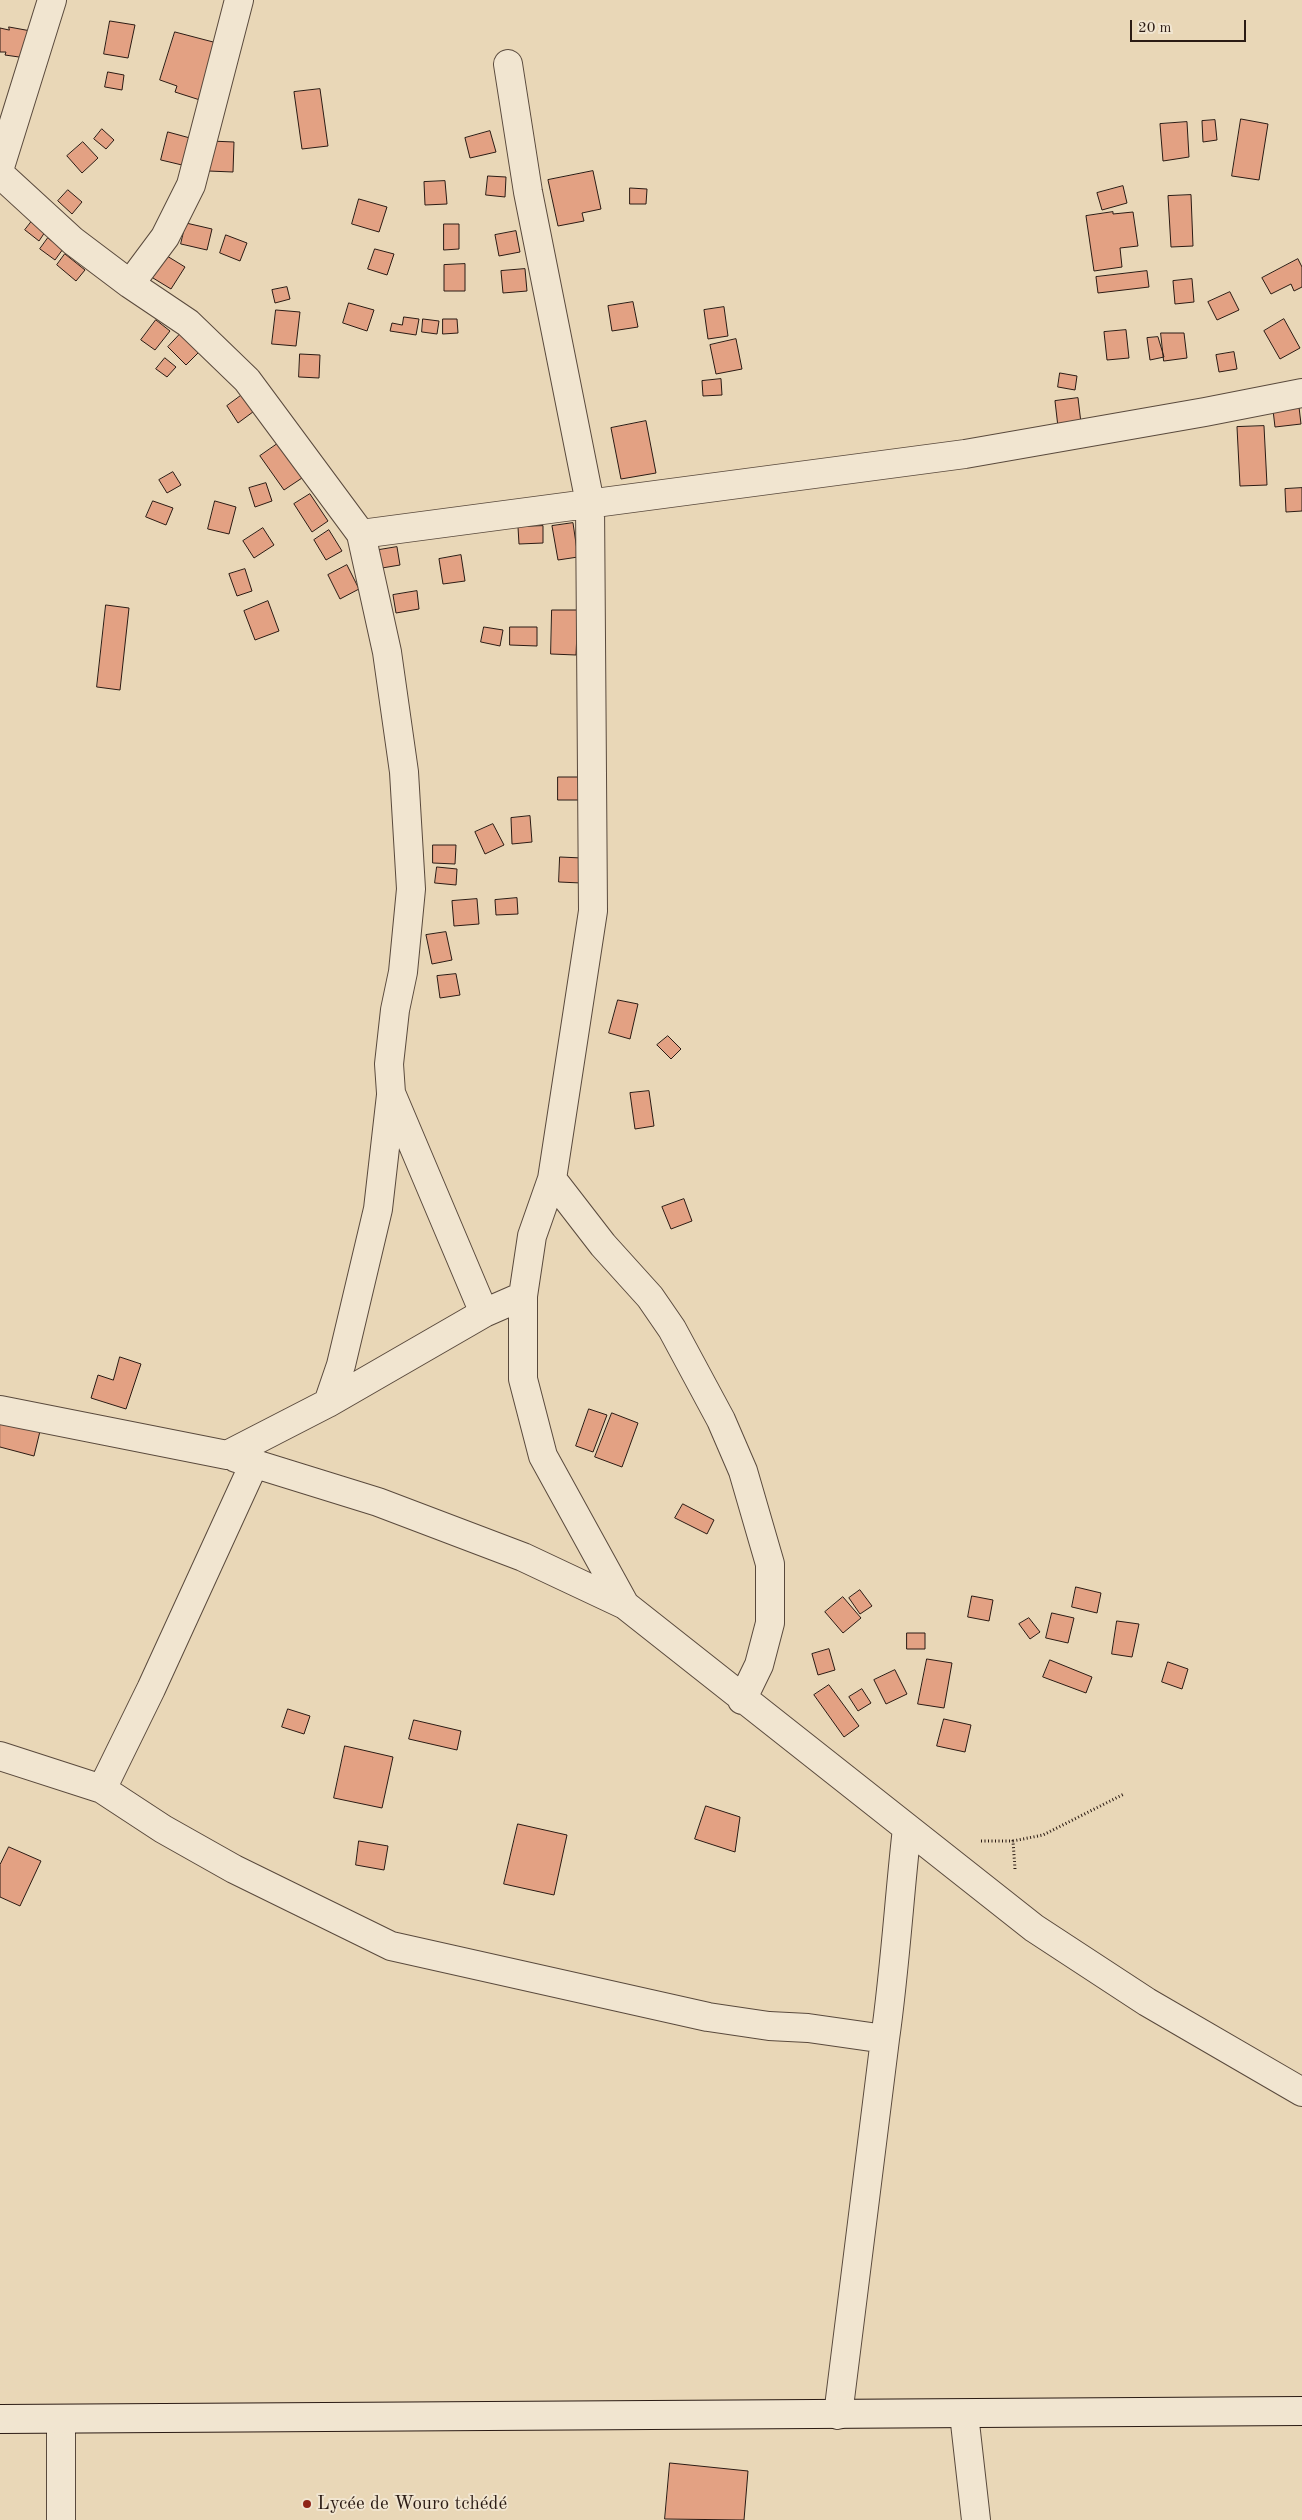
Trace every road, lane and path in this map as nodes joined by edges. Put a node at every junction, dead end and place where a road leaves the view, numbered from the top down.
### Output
1 (52, 0) edge
2 (239, 0) edge
3 (508, 64) dead end
4 (0, 167) edge
5 (0, 174) edge
6 (130, 284) junction
7 (1302, 393) edge
8 (590, 503) junction
9 (361, 534) junction
10 (391, 1093) junction
11 (552, 1179) junction
12 (524, 1296) junction
13 (484, 1313) junction
14 (328, 1403) junction
15 (0, 1410) edge
16 (227, 1456) junction
17 (254, 1464) junction
18 (625, 1605) junction
19 (742, 1700) junction
20 (0, 1756) edge
21 (102, 1788) junction
22 (1124, 1794) dead end
23 (907, 1828) junction
24 (1015, 1872) dead end
25 (885, 2039) junction
26 (1302, 2092) edge
27 (1302, 2411) edge
28 (964, 2414) junction
29 (838, 2415) junction
30 (60, 2419) junction
31 (0, 2420) edge
32 (61, 2520) edge
33 (976, 2520) edge

1 - 4 street
2 - 6 street
3 - 8 street
5 - 6 street
6 - 9 street
7 - 8 street
8 - 9 street
8 - 11 street
9 - 10 street
10 - 13 street
10 - 14 street
11 - 12 street
11 - 19 street
12 - 13 street
12 - 18 street
13 - 14 street
14 - 16 street
15 - 16 street
16 - 17 street
17 - 18 street
17 - 21 street
18 - 19 street
19 - 23 street
20 - 21 street
21 - 25 street
22 - 24 path
23 - 25 street
23 - 26 street
25 - 29 street
27 - 28 street
28 - 29 street
28 - 33 street
29 - 30 street
30 - 31 street
30 - 32 street

